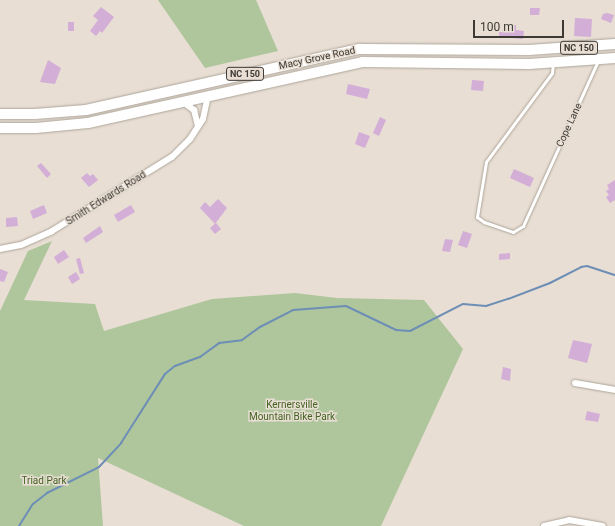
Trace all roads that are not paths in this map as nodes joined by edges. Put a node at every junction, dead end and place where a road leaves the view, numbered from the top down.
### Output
1 (615, 44) edge
2 (491, 50) junction
3 (615, 58) edge
4 (599, 60) junction
5 (407, 61) junction
6 (553, 63) junction
7 (195, 85) junction
8 (208, 96) junction
9 (182, 102) junction
10 (0, 114) edge
11 (105, 120) junction
12 (198, 126) junction
13 (0, 128) edge
14 (0, 249) edge
15 (575, 383) dead end
16 (615, 390) edge
17 (544, 526) edge
18 (602, 526) edge

1 - 2 main road, Macy Grove Road / NC 150
2 - 5 main road
2 - 7 main road, Macy Grove Road / NC 150
3 - 4 main road, Macy Grove Road / NC 150
4 - 6 main road, Macy Grove Road / NC 150
4 - 6 lane, Cope Lane
5 - 6 main road, Macy Grove Road / NC 150
5 - 8 main road, Macy Grove Road / NC 150
7 - 10 main road, Macy Grove Road / NC 150
7 - 11 main road
8 - 9 main road, Macy Grove Road / NC 150
8 - 12 street, Smith Edwards Road
9 - 11 main road, Macy Grove Road / NC 150
9 - 12 street
11 - 13 main road, Macy Grove Road / NC 150
12 - 14 street, Smith Edwards Road
15 - 16 street
17 - 18 street

